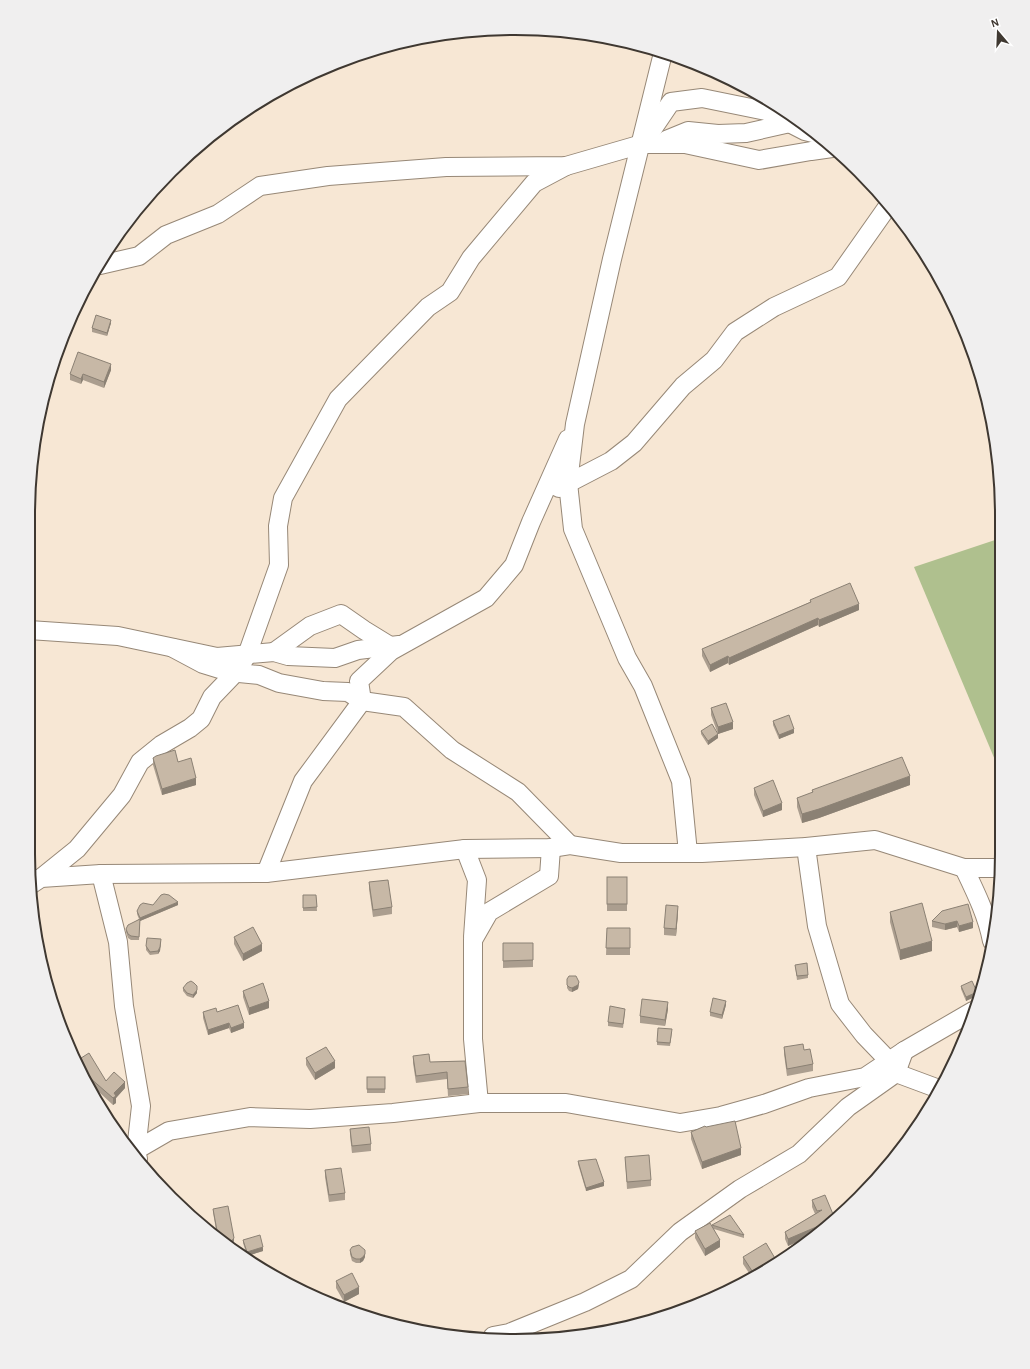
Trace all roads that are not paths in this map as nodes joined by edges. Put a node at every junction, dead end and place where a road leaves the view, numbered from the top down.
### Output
1 (661, 58) edge
2 (790, 123) junction
3 (795, 125) edge
4 (646, 144) junction
5 (825, 149) edge
6 (566, 166) junction
7 (885, 210) edge
8 (106, 264) edge
9 (575, 424) junction
10 (568, 484) junction
11 (531, 522) junction
12 (35, 631) edge
13 (47, 632) junction
14 (35, 637) edge
15 (397, 645) junction
16 (173, 648) junction
17 (274, 652) junction
18 (247, 655) junction
19 (236, 672) junction
20 (362, 701) junction
21 (570, 845) junction
22 (806, 847) junction
23 (551, 848) junction
24 (465, 850) junction
25 (688, 853) junction
26 (964, 868) junction
27 (995, 868) edge
28 (266, 873) junction
29 (101, 874) junction
30 (37, 881) edge
31 (989, 928) edge
32 (473, 940) junction
33 (967, 1015) edge
34 (896, 1062) junction
35 (934, 1087) edge
36 (479, 1103) junction
37 (136, 1148) edge
38 (139, 1152) edge
39 (503, 1334) edge

1 - 4 street
2 - 3 street
2 - 4 street
2 - 4 street
4 - 5 street
4 - 6 street
4 - 9 street
6 - 8 street
6 - 18 street
7 - 10 street
9 - 10 street
9 - 11 street
10 - 11 street
10 - 25 street
11 - 15 street
12 - 13 street
13 - 14 street
13 - 16 street
15 - 17 street
15 - 17 street
15 - 20 street
16 - 18 street
16 - 19 street
17 - 18 street
18 - 19 street
19 - 20 street
19 - 30 street
20 - 21 street
20 - 28 street
21 - 23 street
21 - 25 street
22 - 25 street
22 - 26 street
22 - 34 street
23 - 24 street
23 - 32 street
24 - 28 street
24 - 32 street
26 - 27 street
26 - 31 street
28 - 29 street
29 - 30 street
29 - 37 street
32 - 36 street
33 - 34 street
34 - 35 street
34 - 36 street
34 - 39 street
36 - 38 street

